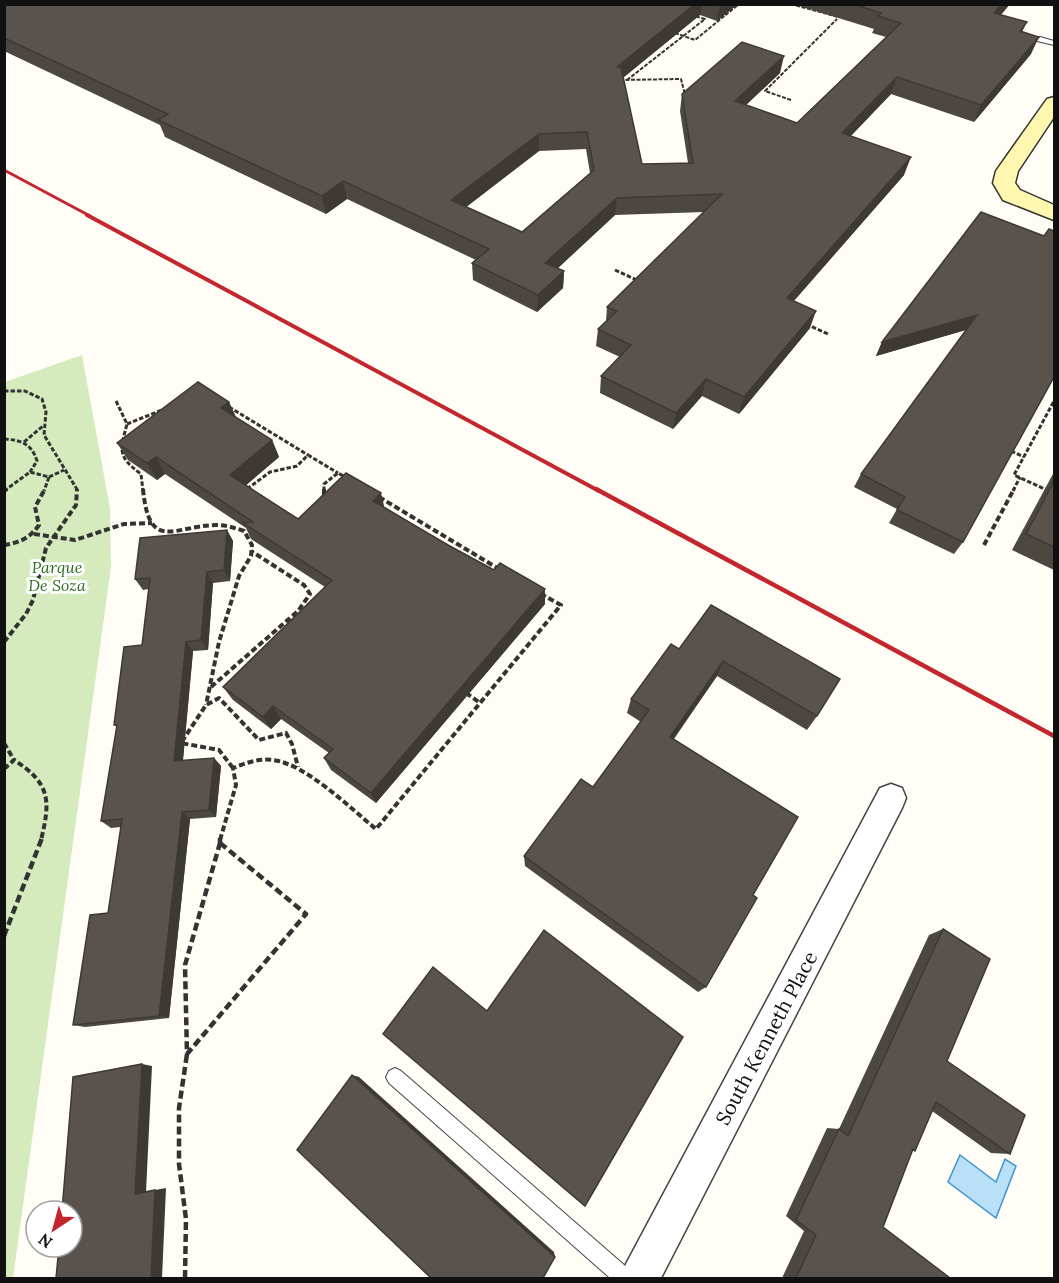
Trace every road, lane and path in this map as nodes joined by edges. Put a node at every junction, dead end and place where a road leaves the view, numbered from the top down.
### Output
1 (739, 4) edge
2 (791, 4) edge
3 (845, 12) dead end
4 (689, 14) edge
5 (705, 19) junction
6 (837, 19) junction
7 (716, 23) junction
8 (677, 27) edge
9 (684, 36) junction
10 (1040, 39) edge
11 (1054, 43) edge
12 (618, 80) edge
13 (627, 80) junction
14 (686, 99) edge
15 (791, 100) dead end
16 (1054, 103) edge
17 (1054, 213) edge
18 (615, 270) dead end
19 (646, 285) edge
20 (797, 320) edge
21 (828, 334) dead end
22 (4, 391) edge
23 (116, 401) dead end
24 (1054, 401) edge
25 (227, 406) edge
26 (167, 409) edge
27 (127, 424) junction
28 (43, 426) junction
29 (4, 439) edge
30 (24, 442) junction
31 (1003, 448) edge
32 (308, 455) junction
33 (1024, 457) junction
34 (64, 470) junction
35 (30, 472) junction
36 (338, 473) junction
37 (49, 477) junction
38 (1020, 477) junction
39 (348, 479) edge
40 (4, 491) edge
41 (1054, 493) edge
42 (242, 495) edge
43 (378, 496) edge
44 (322, 502) edge
45 (238, 522) edge
46 (153, 523) junction
47 (237, 529) junction
48 (34, 534) junction
49 (52, 537) junction
50 (248, 539) junction
51 (255, 539) edge
52 (984, 544) dead end
53 (5, 545) edge
54 (251, 550) junction
55 (504, 572) edge
56 (533, 589) edge
57 (4, 642) edge
58 (210, 688) junction
59 (464, 692) edge
60 (480, 703) junction
61 (206, 705) junction
62 (4, 743) edge
63 (14, 760) junction
64 (298, 767) junction
65 (4, 768) edge
66 (233, 768) junction
67 (891, 798) dead end
68 (220, 843) junction
69 (4, 936) edge
70 (187, 1054) junction
71 (395, 1077) dead end
72 (185, 1278) edge
73 (624, 1278) edge
74 (640, 1278) edge

1 - 7 path
2 - 6 path
3 - 6 path
4 - 5 path
5 - 7 path
5 - 9 path
6 - 15 path
7 - 9 path
8 - 9 path
9 - 13 path
10 - 11 lane
12 - 13 path
13 - 14 path
16 - 17 street
18 - 19 path
20 - 21 path
22 - 28 path
23 - 27 path
24 - 33 path
25 - 32 path
26 - 27 path
27 - 46 path
28 - 30 path
28 - 34 path
29 - 30 path
30 - 35 path
31 - 33 path
32 - 36 path
32 - 42 path
33 - 38 path
34 - 37 path
34 - 49 path
35 - 37 path
35 - 40 path
36 - 39 path
36 - 44 path
37 - 48 path
38 - 41 path
38 - 52 path
43 - 55 path
45 - 47 path
46 - 47 path
46 - 49 path
47 - 50 path
48 - 49 path
48 - 53 path
49 - 57 path
50 - 51 path
50 - 54 path
54 - 58 path
54 - 58 path
56 - 60 path
58 - 61 path
59 - 60 path
60 - 64 path
61 - 64 path
61 - 66 path
62 - 63 path
63 - 65 path
63 - 69 path
64 - 66 path
66 - 68 path
67 - 74 street, South Kenneth Place
68 - 70 path
68 - 70 path
70 - 72 path
71 - 73 lane

